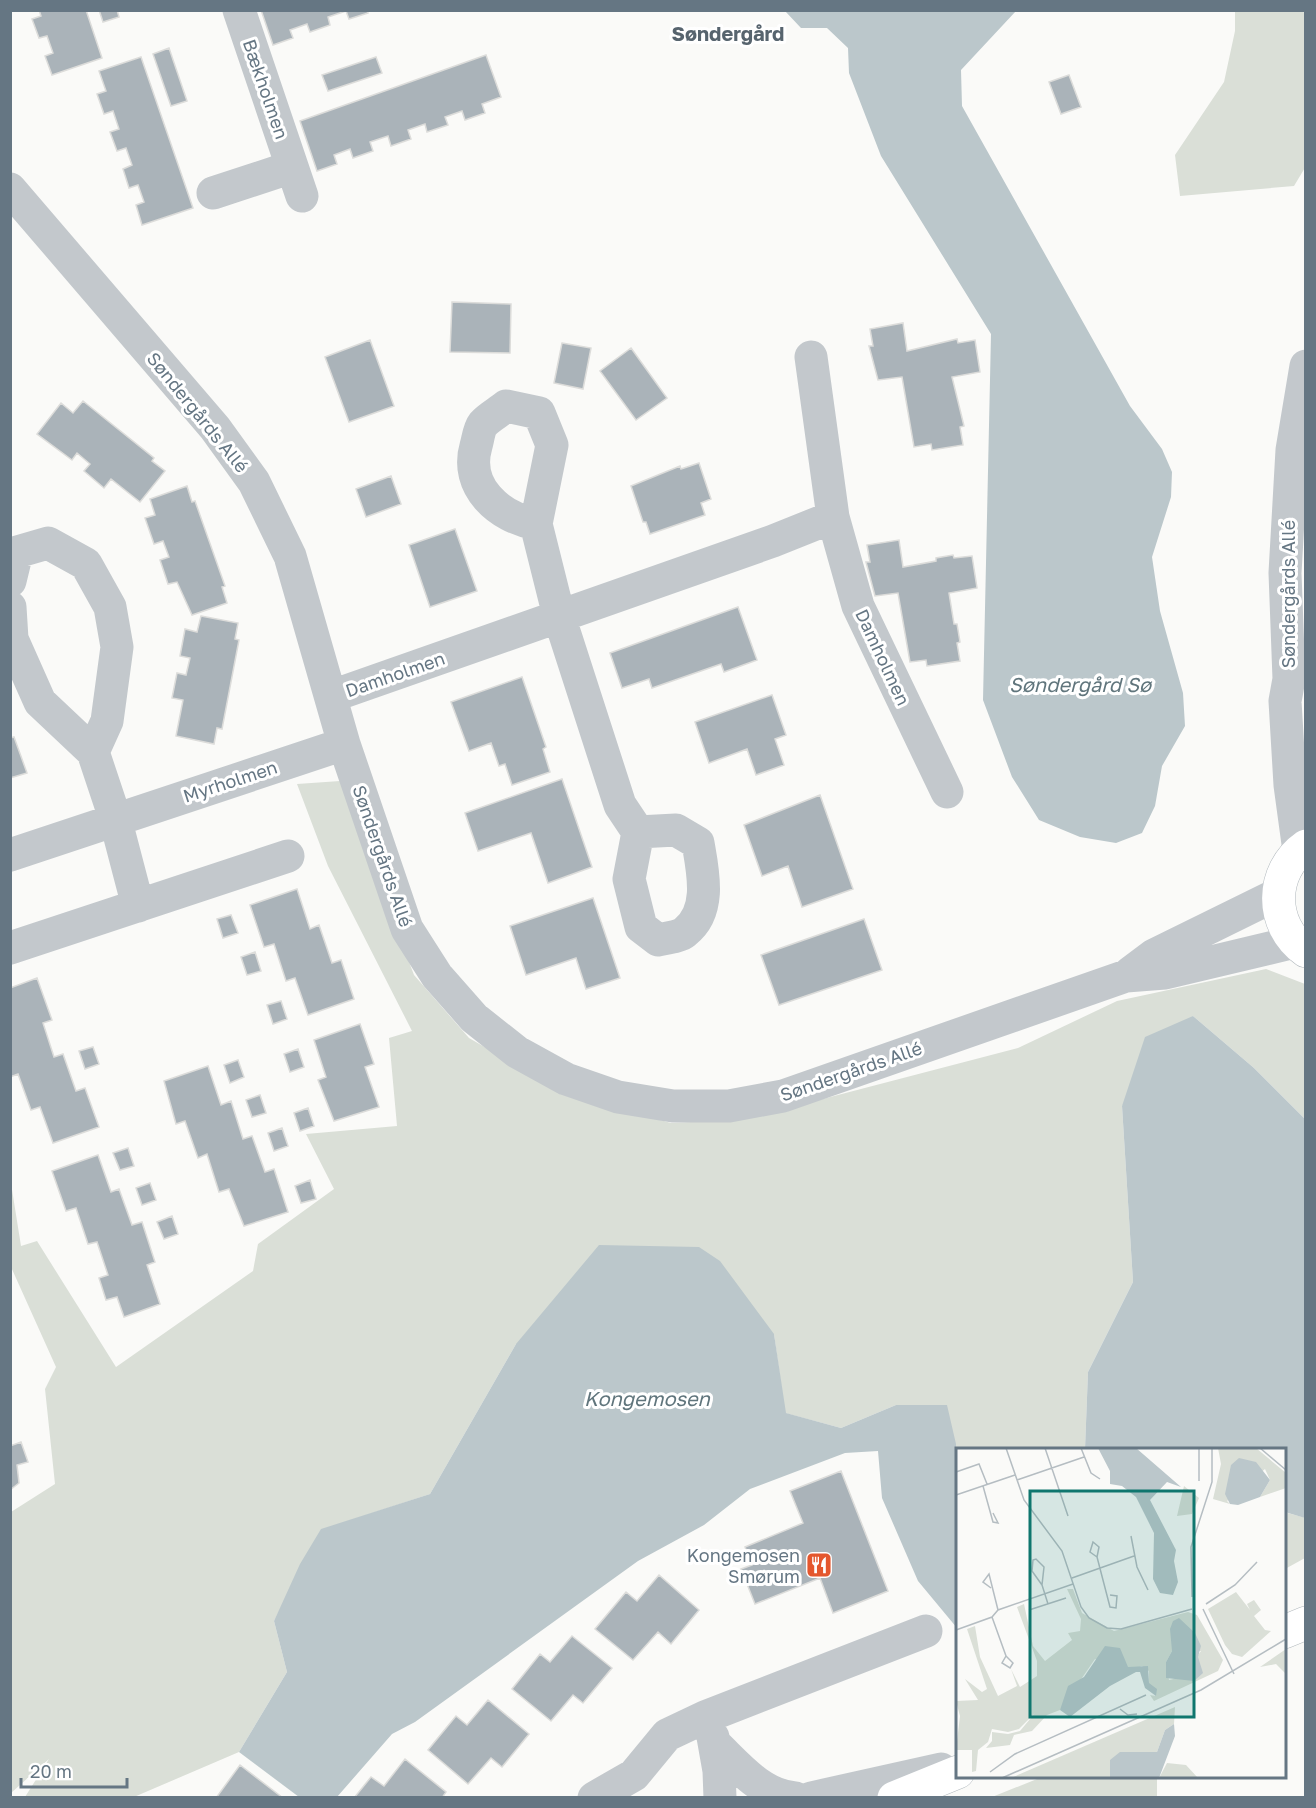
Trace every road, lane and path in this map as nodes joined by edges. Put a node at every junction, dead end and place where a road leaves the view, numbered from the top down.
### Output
1 (239, 10) edge
2 (10, 189) edge
3 (213, 193) dead end
4 (811, 357) dead end
5 (1305, 366) edge
6 (833, 517) junction
7 (536, 524) dead end
8 (10, 581) edge
9 (10, 607) edge
10 (560, 616) junction
11 (1289, 679) junction
12 (332, 696) junction
13 (1305, 706) edge
14 (344, 744) junction
15 (93, 752) junction
16 (947, 792) dead end
17 (115, 818) junction
18 (638, 832) dead end
19 (1302, 848) edge
20 (10, 855) edge
21 (288, 856) dead end
22 (1278, 894) junction
23 (138, 906) junction
24 (1300, 946) edge
25 (10, 948) edge
26 (1126, 976) junction
27 (1305, 1623) edge
28 (926, 1631) dead end
29 (1286, 1631) edge
30 (710, 1731) junction
31 (956, 1765) edge
32 (956, 1772) edge
33 (594, 1797) edge
34 (720, 1797) edge
35 (795, 1797) edge
36 (811, 1797) edge
37 (894, 1797) edge

1 - 3 street, Bækholmen
2 - 12 street, Søndergårds Allé
4 - 6 street, Damholmen
5 - 11 street, Søndergårds Allé
6 - 10 street, Damholmen
6 - 16 street, Damholmen
7 - 10 street
8 - 15 street
9 - 15 street
10 - 12 street, Damholmen
10 - 18 street
11 - 13 street, Søndergårds Allé
11 - 19 street, Søndergårds Allé
12 - 14 street, Søndergårds Allé
14 - 17 street, Myrholmen
14 - 26 street, Søndergårds Allé
15 - 17 street
17 - 20 street, Myrholmen
17 - 23 street
19 - 22 street
21 - 23 street
22 - 24 street
22 - 26 street, Søndergårds Allé
23 - 25 street
24 - 26 street, Søndergårds Allé
27 - 29 street
28 - 30 street
30 - 33 street
30 - 34 street
30 - 35 street
31 - 36 street
32 - 37 street

